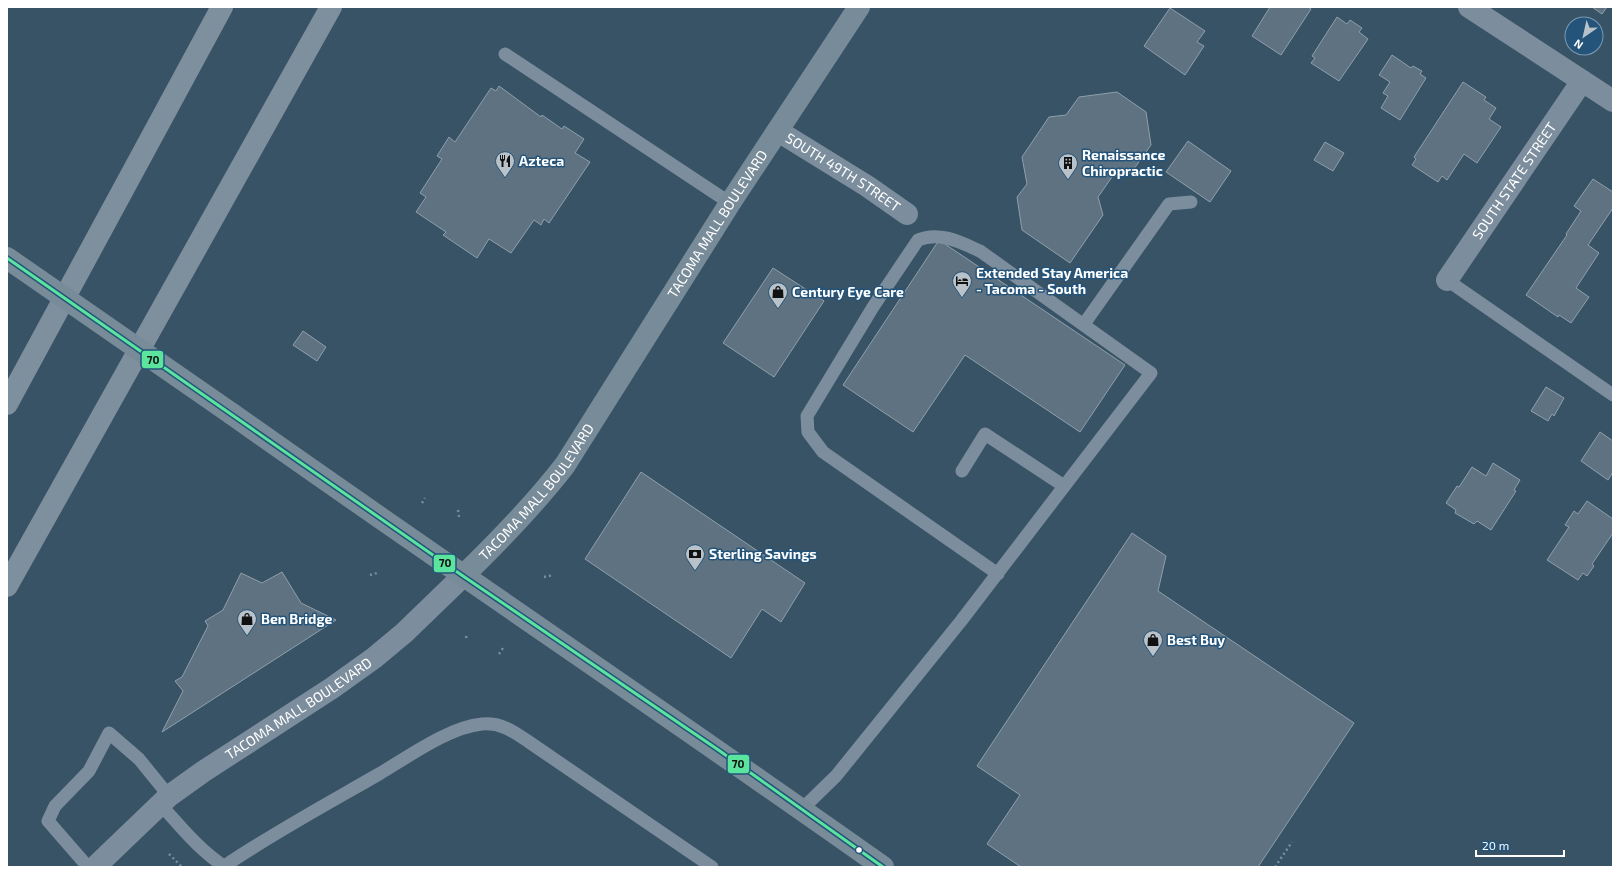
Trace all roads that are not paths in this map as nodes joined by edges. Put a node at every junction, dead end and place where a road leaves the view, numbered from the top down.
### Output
1 (222, 7) edge
2 (331, 7) edge
3 (859, 7) edge
4 (1469, 7) edge
5 (505, 54) dead end
6 (1582, 81) junction
7 (1613, 101) edge
8 (778, 131) junction
9 (1191, 202) dead end
10 (730, 203) junction
11 (907, 214) dead end
12 (7, 258) edge
13 (1447, 280) joint
14 (1084, 324) junction
15 (1613, 395) edge
16 (7, 404) edge
17 (962, 471) dead end
18 (1064, 486) junction
19 (998, 574) junction
20 (463, 576) junction
21 (7, 586) edge
22 (165, 800) junction
23 (802, 810) junction
24 (88, 867) edge
25 (95, 867) edge
26 (224, 867) edge
27 (712, 867) edge
28 (883, 867) edge

1 - 16 highway
2 - 21 highway
3 - 8 main road, TACOMA MALL BOULEVARD
4 - 6 street
5 - 10 lane
6 - 7 street
6 - 13 street, SOUTH STATE STREET
8 - 10 main road, TACOMA MALL BOULEVARD
8 - 11 street, SOUTH 49TH STREET
9 - 14 lane
10 - 20 main road, TACOMA MALL BOULEVARD
12 - 20 main road, bridge
13 - 15 lane
14 - 18 lane
14 - 19 lane
17 - 18 lane
18 - 19 lane
19 - 23 lane
20 - 22 street, TACOMA MALL BOULEVARD
20 - 23 main road
22 - 24 lane
22 - 25 street, TACOMA MALL BOULEVARD
22 - 26 lane
23 - 28 main road
26 - 27 lane

